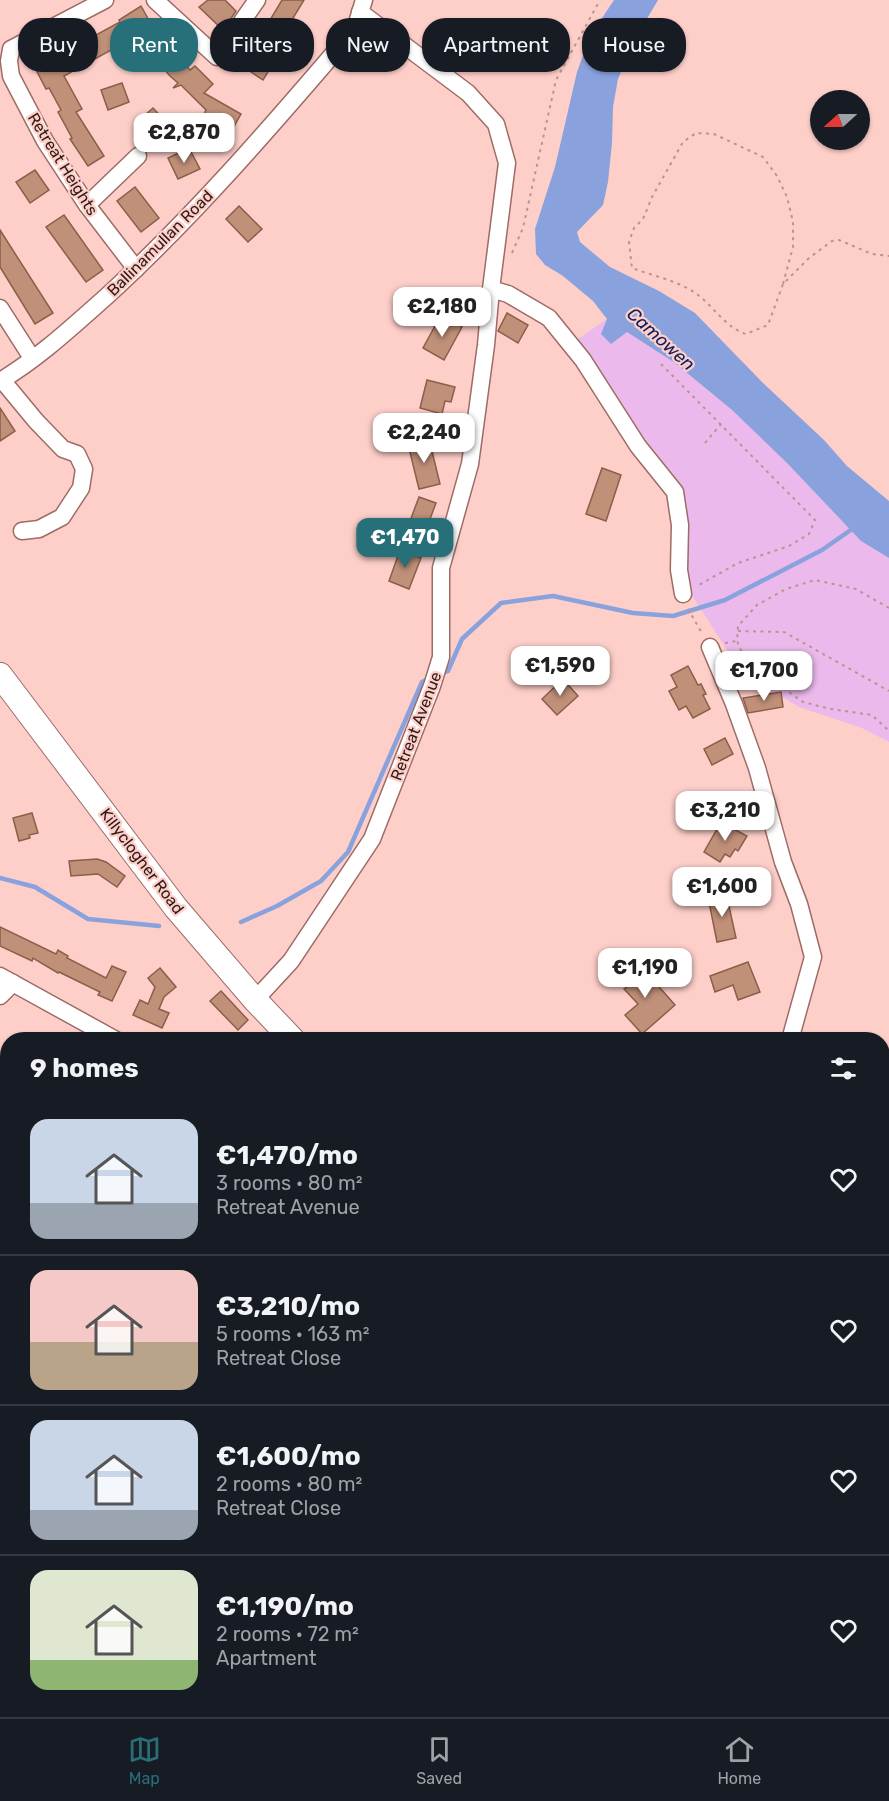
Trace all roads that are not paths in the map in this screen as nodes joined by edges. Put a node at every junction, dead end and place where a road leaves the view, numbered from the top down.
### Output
1 (105, 0) edge
2 (155, 0) edge
3 (257, 0) edge
4 (362, 6) edge
5 (138, 156) dead end
6 (87, 204) junction
7 (135, 269) junction
8 (499, 291) junction
9 (0, 308) edge
10 (33, 358) junction
11 (1, 380) edge
12 (22, 531) dead end
13 (683, 598) road end
14 (710, 647) dead end
15 (0, 675) edge
16 (6, 979) edge
17 (0, 996) edge
18 (255, 1000) junction
19 (102, 1032) edge
20 (286, 1032) edge
21 (792, 1032) edge

1 - 6 street, Retreat Heights
2 - 3 street
4 - 7 street, Ballinamullan Road
4 - 8 street, Retreat Avenue
5 - 6 street
6 - 7 street, Retreat Heights
7 - 10 street, Ballinamullan Road
8 - 13 street
8 - 18 street, Retreat Avenue
9 - 10 street
10 - 11 street, Ballinamullan Road
11 - 12 street
14 - 21 street
15 - 18 highway, Killyclogher Road
16 - 17 street
16 - 19 street
18 - 20 highway, Killyclogher Road

